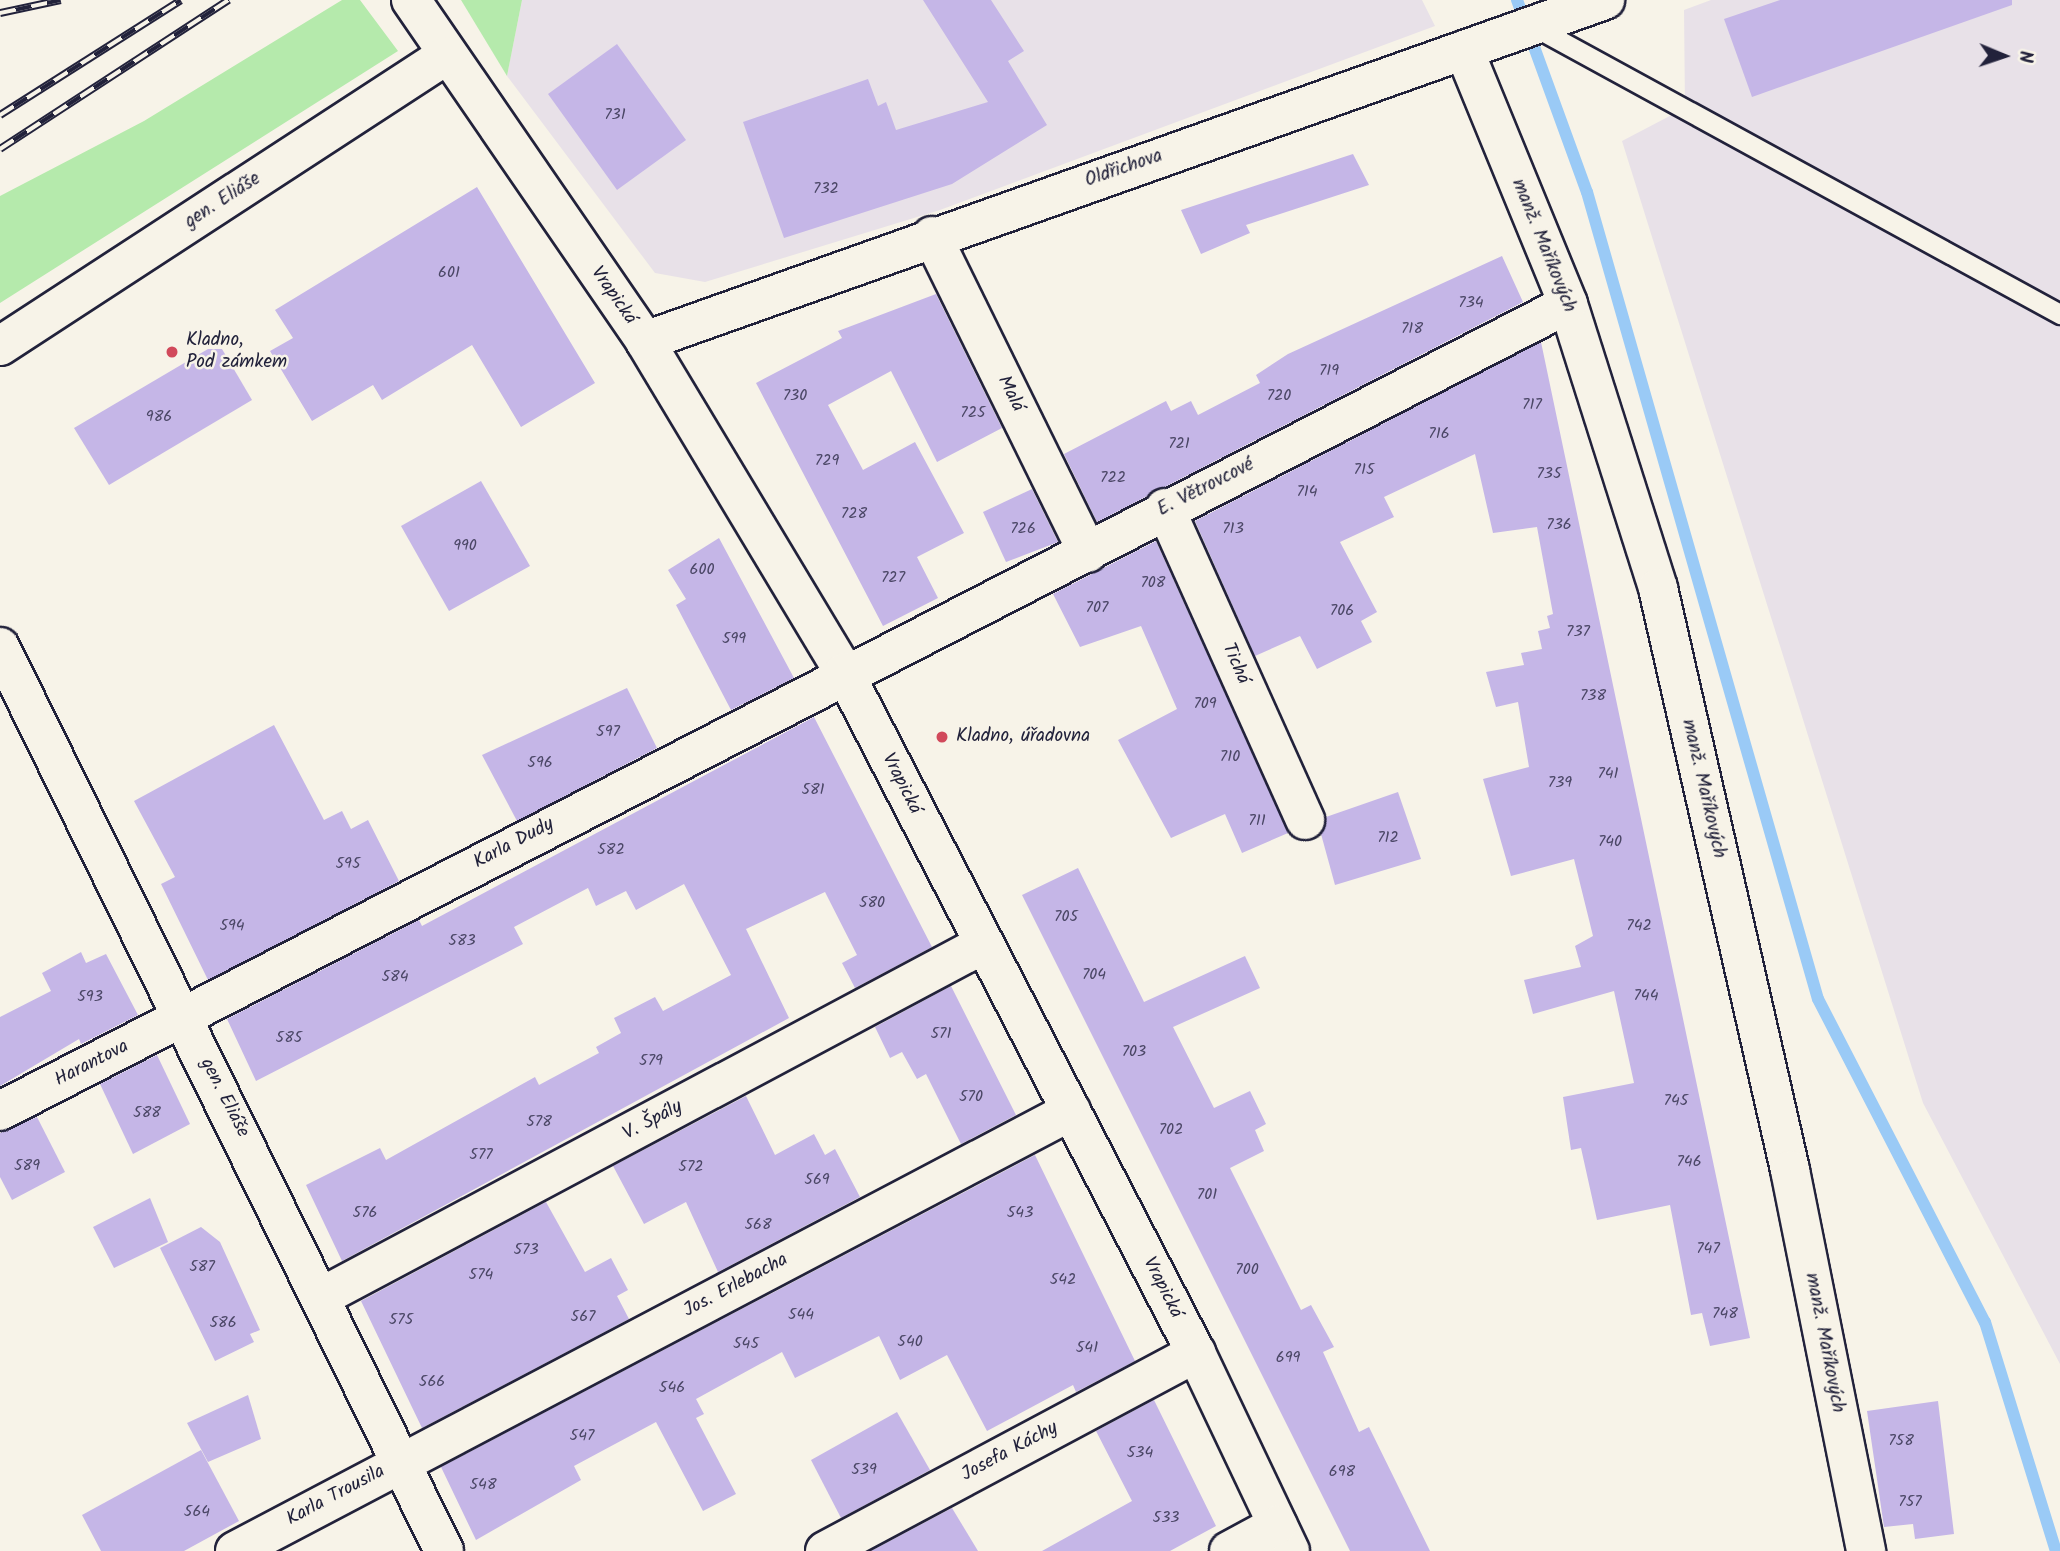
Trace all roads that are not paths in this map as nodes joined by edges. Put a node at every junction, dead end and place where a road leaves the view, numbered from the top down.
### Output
1 (411, 0) edge
2 (1605, 0) edge
3 (1532, 26) junction
4 (1464, 50) junction
5 (445, 56) junction
6 (932, 236) junction
7 (1568, 304) junction
8 (2060, 314) edge
9 (645, 341) junction
10 (0, 346) edge
11 (1166, 508) junction
12 (1088, 553) junction
13 (0, 647) edge
14 (844, 672) junction
15 (1305, 820) dead end
16 (982, 945) junction
17 (184, 1017) junction
18 (0, 1111) edge
19 (1071, 1111) junction
20 (323, 1296) junction
21 (1196, 1353) junction
22 (401, 1461) junction
23 (1283, 1538) edge
24 (235, 1551) edge
25 (444, 1551) edge
26 (825, 1551) edge
27 (1230, 1551) edge
28 (1866, 1551) edge

1 - 5 street, Vrapická
2 - 3 street, Oldřichova
3 - 4 street, Oldřichova
3 - 8 lane
4 - 6 street, Oldřichova
4 - 7 street, manž. Maříkových
5 - 9 street, Vrapická
5 - 10 street, gen. Eliáše
6 - 9 street, Oldřichova
6 - 12 street, Malá
7 - 11 street, E. Větrovcové
7 - 28 street, manž. Maříkových
9 - 14 street, Vrapická
11 - 12 street, E. Větrovcové
11 - 15 street, Tichá
12 - 14 street, E. Větrovcové
13 - 17 street, gen. Eliáše
14 - 16 street, Vrapická
14 - 17 street, Karla Dudy
16 - 19 street, Vrapická
16 - 20 street, V. Špály
17 - 18 street, Harantova
17 - 20 street, gen. Eliáše
19 - 21 street, Vrapická
19 - 22 street, Jos. Erlebacha
20 - 22 street, gen. Eliáše
21 - 23 street, Vrapická
21 - 26 street, Josefa Káchy
22 - 24 street, Karla Trousila
22 - 25 street, gen. Eliáše
23 - 27 street

